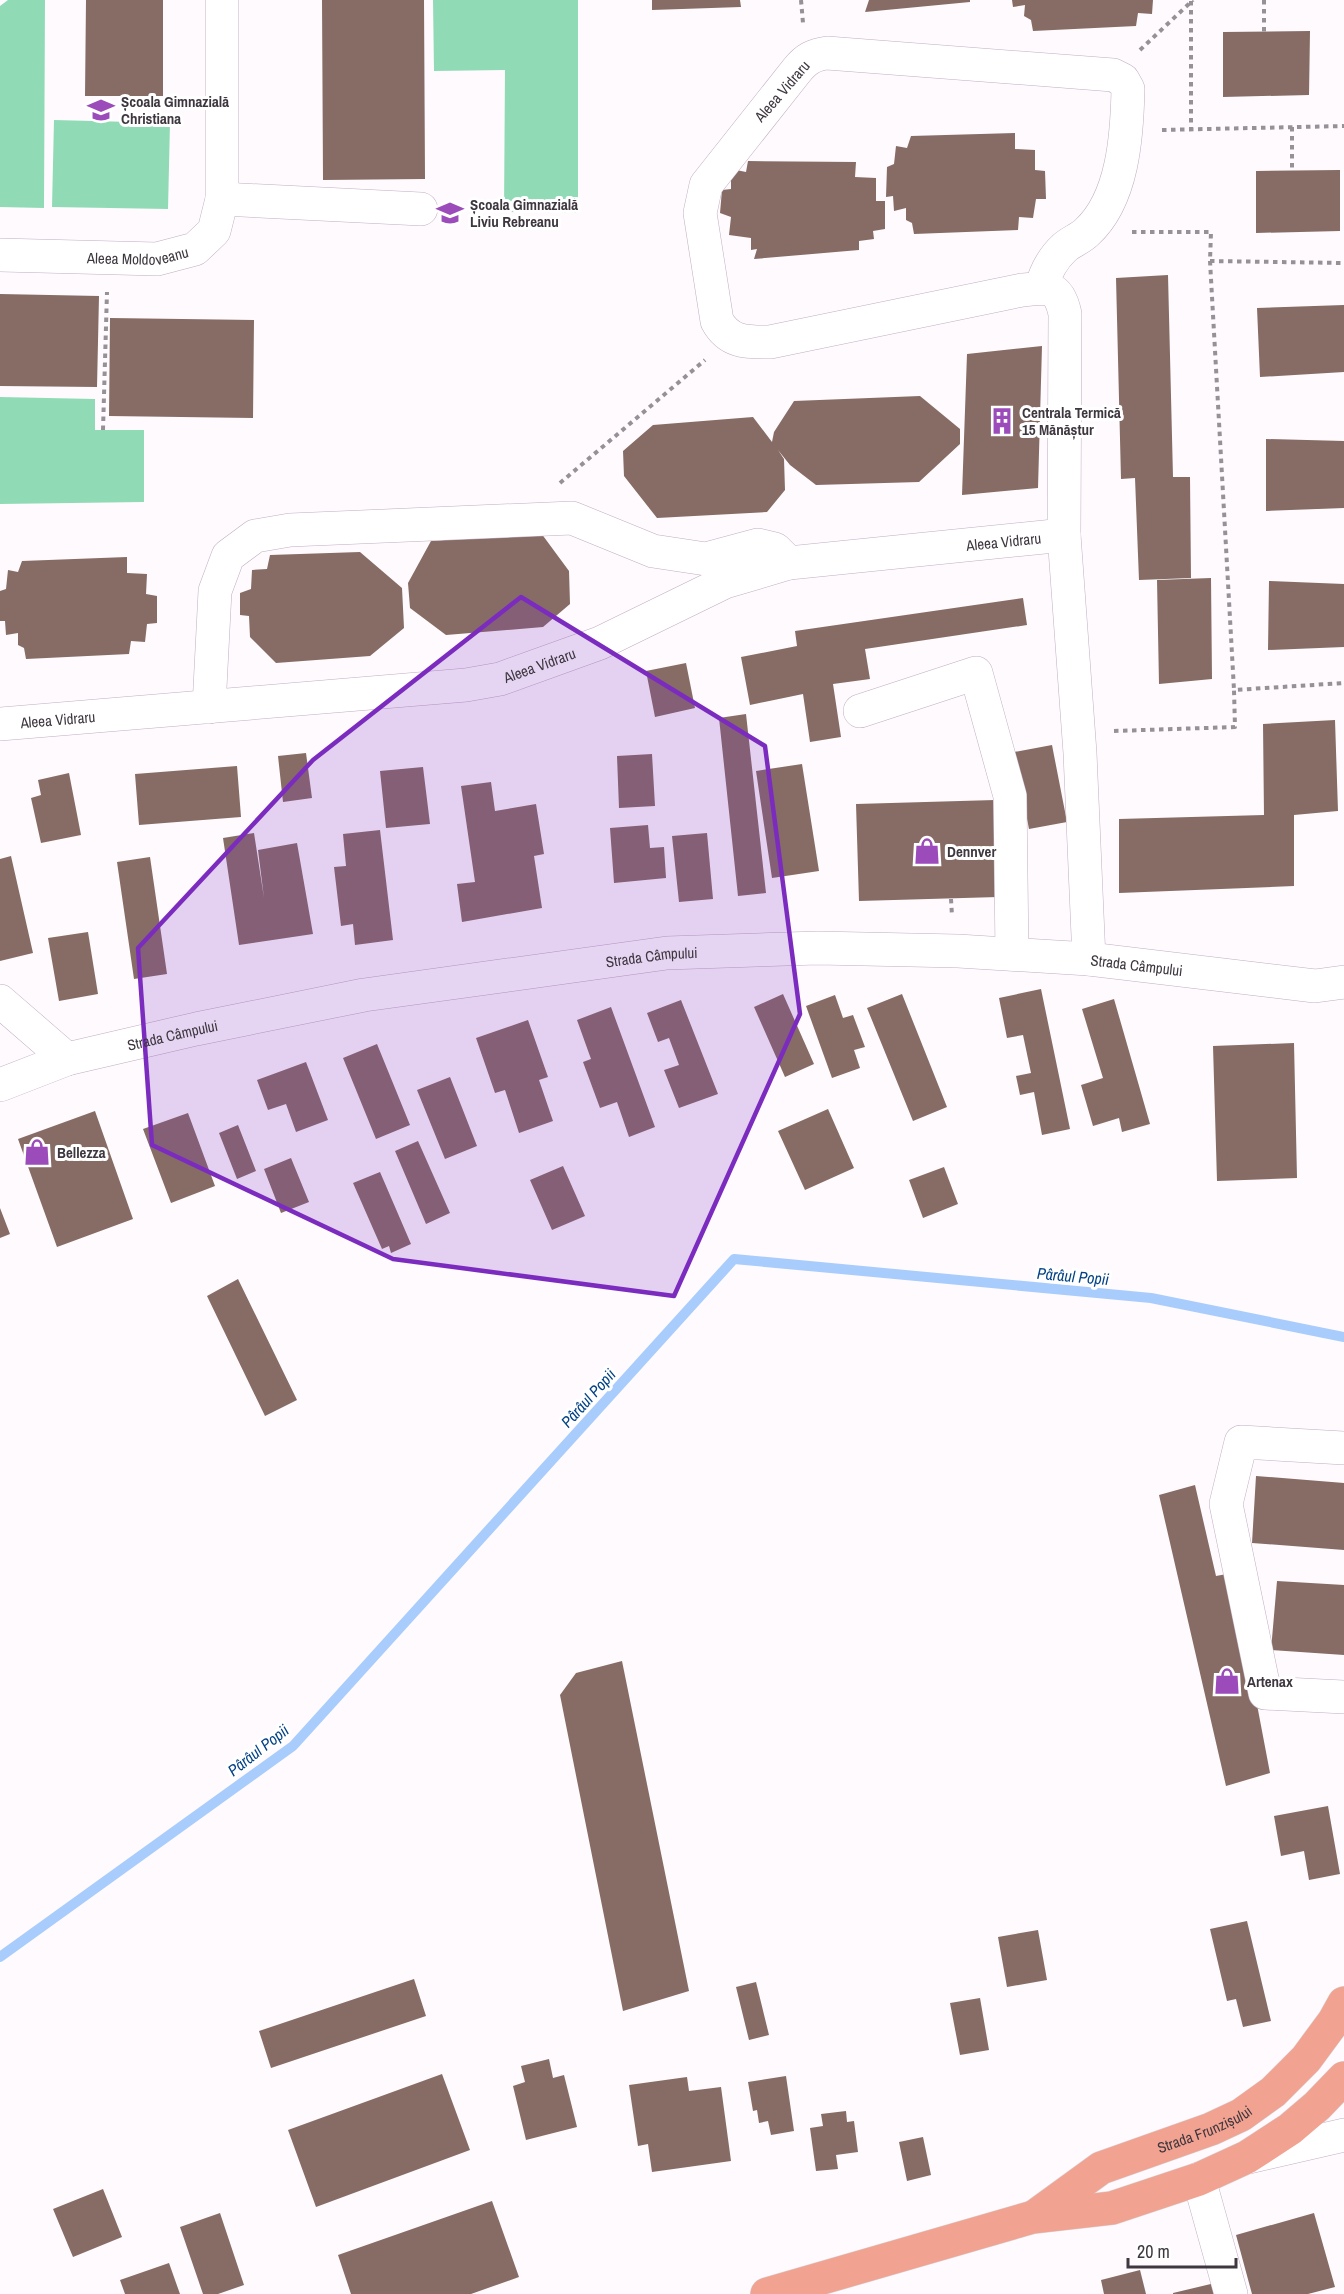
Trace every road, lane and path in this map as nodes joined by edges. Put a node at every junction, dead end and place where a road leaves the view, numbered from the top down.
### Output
1 (222, 0) edge
2 (1264, 0) edge
3 (1192, 1) edge
4 (1264, 32) dead end
5 (1113, 75) junction
6 (1344, 126) edge
7 (1292, 127) junction
8 (1191, 130) junction
9 (1124, 131) junction
10 (1292, 171) dead end
11 (222, 199) junction
12 (421, 209) dead end
13 (1086, 233) junction
14 (0, 255) edge
15 (107, 258) junction
16 (1210, 261) junction
17 (1344, 263) edge
18 (1041, 288) junction
19 (731, 338) junction
20 (103, 430) dead end
21 (517, 520) junction
22 (1064, 535) junction
23 (789, 563) junction
24 (1344, 683) edge
25 (1234, 690) junction
26 (209, 707) junction
27 (860, 711) dead end
28 (0, 724) edge
29 (1078, 733) junction
30 (951, 899) dead end
31 (952, 922) dead end
32 (1012, 954) junction
33 (1089, 959) junction
34 (1334, 989) edge
35 (0, 1001) edge
36 (67, 1059) junction
37 (0, 1085) edge
38 (1344, 1448) edge
39 (1344, 1697) edge
40 (1344, 2003) edge
41 (1344, 2078) edge
42 (1344, 2135) edge
43 (1247, 2157) junction
44 (1199, 2179) junction
45 (1033, 2217) junction
46 (769, 2294) edge
47 (1231, 2294) edge

1 - 11 street, Aleea Moldoveanu
2 - 4 path
3 - 5 path
3 - 8 path
5 - 9 street
5 - 19 street, Aleea Vidraru
6 - 7 path
7 - 8 path
7 - 10 path
8 - 9 path
9 - 13 street
11 - 12 street
11 - 15 street, Aleea Moldoveanu
13 - 16 path
13 - 18 street
14 - 15 street, Aleea Moldoveanu
15 - 20 path
16 - 17 path
16 - 25 path
18 - 19 street
18 - 22 street, Aleea Vidraru
19 - 21 path
21 - 23 street
21 - 26 street
22 - 23 street, Aleea Vidraru
22 - 29 street, Aleea Vidraru
23 - 26 street, Aleea Vidraru
24 - 25 path
25 - 29 path
26 - 28 street, Aleea Vidraru
27 - 32 street
29 - 33 street, Aleea Vidraru
30 - 31 path
32 - 33 street, Strada Câmpului
32 - 36 street, Strada Câmpului
33 - 34 street, Strada Câmpului
35 - 36 street
36 - 37 street, Strada Câmpului
38 - 39 street
40 - 45 main road, Strada Frunzișului
41 - 43 main road, Strada Frunzișului
42 - 43 street, Strada Frunzișului
43 - 44 main road, Strada Frunzișului
44 - 45 main road, Strada Frunzișului
44 - 47 street
45 - 46 main road, Strada Frunzișului

